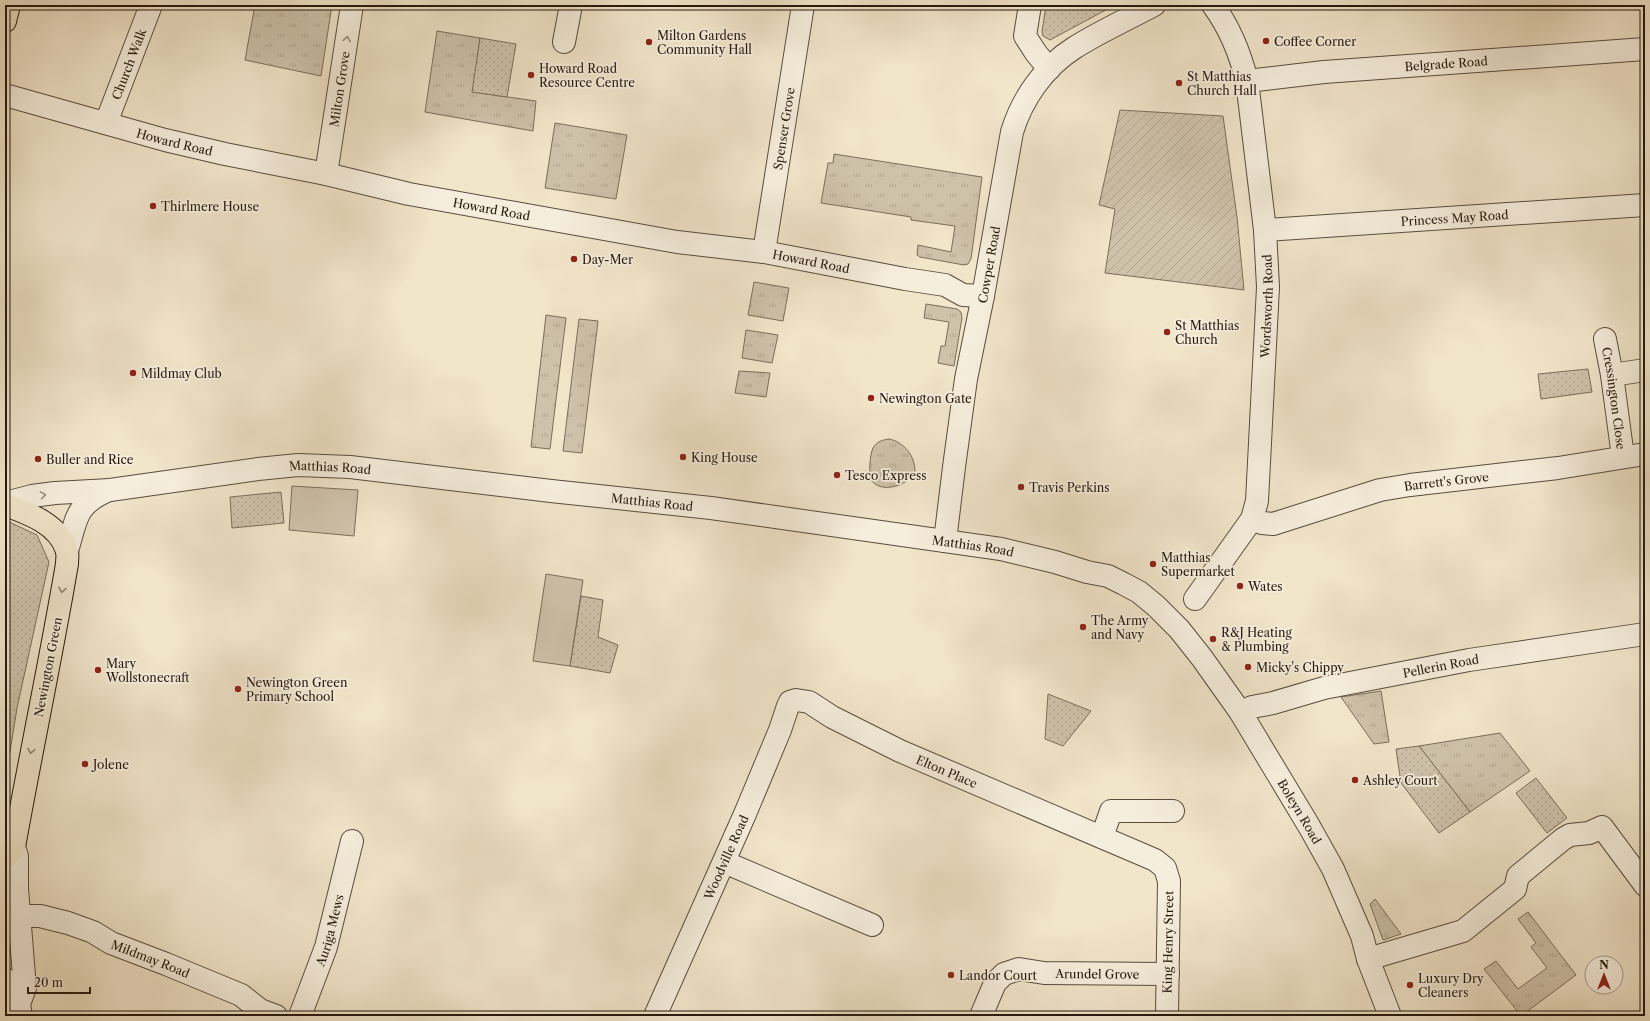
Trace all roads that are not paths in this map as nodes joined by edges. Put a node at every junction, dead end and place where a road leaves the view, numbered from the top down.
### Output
1 (9, 5) edge
2 (151, 5) edge
3 (352, 5) edge
4 (571, 5) edge
5 (803, 5) edge
6 (1030, 5) edge
7 (1154, 5) edge
8 (1213, 5) edge
9 (5, 21) edge
10 (564, 42) dead end
11 (1645, 49) edge
12 (1049, 69) junction
13 (1247, 81) junction
14 (5, 95) edge
15 (106, 123) junction
16 (326, 174) junction
17 (1645, 205) edge
18 (1265, 230) junction
19 (764, 252) junction
20 (983, 296) junction
21 (1605, 339) dead end
22 (1645, 370) edge
23 (1612, 375) junction
24 (1645, 454) edge
25 (1623, 457) junction
26 (110, 490) junction
27 (5, 504) edge
28 (1252, 519) junction
29 (945, 541) junction
30 (67, 552) junction
31 (1195, 599) dead end
32 (1174, 625) joint
33 (1645, 634) edge
34 (796, 700) joint
35 (1241, 713) junction
36 (1173, 811) dead end
37 (1102, 837) junction
38 (352, 841) dead end
39 (10, 852) edge
40 (724, 862) junction
41 (1165, 868) joint
42 (1645, 885) edge
43 (19, 916) junction
44 (872, 925) dead end
45 (1368, 959) junction
46 (1168, 974) junction
47 (5, 979) edge
48 (20, 1010) edge
49 (276, 1016) edge
50 (300, 1016) edge
51 (656, 1016) edge
52 (981, 1016) edge
53 (1167, 1016) edge
54 (1390, 1016) edge

1 - 9 main road
2 - 15 street, Church Walk
16 -> 3 street, Milton Grove
4 - 10 street
5 - 19 street, Spenser Grove
6 - 12 street
7 - 12 street, Cowper Road
8 - 13 street, Wordsworth Road
11 - 13 street, Belgrade Road
12 - 20 street, Cowper Road
13 - 18 street, Wordsworth Road
14 - 15 street, Howard Road
15 - 16 street, Howard Road
16 - 19 street, Howard Road
17 - 18 street, Princess May Road
18 - 28 street, Wordsworth Road
19 - 20 street, Howard Road
20 - 29 street, Cowper Road
21 - 23 street, Cressington Close
22 - 23 street
23 - 25 street, Cressington Close
24 - 25 street, Barrett's Grove
25 - 28 street, Barrett's Grove
27 -> 26 street, Matthias Road
26 - 29 street, Matthias Road
26 - 30 street, Matthias Road
27 - 30 main road
28 - 31 street, Wordsworth Road
29 - 32 street, Matthias Road
30 -> 39 main road, Newington Green
32 - 35 street, Boleyn Road
33 - 35 street, Pellerin Road
34 - 37 street, Elton Place
34 - 40 street, Woodville Road
35 - 45 street, Boleyn Road
36 - 37 street
37 - 41 street, Elton Place
38 - 50 street, Auriga Mews
39 - 43 street
40 - 44 street
40 - 51 street, Woodville Road
41 - 46 street, King Henry Street
42 - 45 street
43 - 48 street
43 - 49 street, Mildmay Road
45 - 54 street, Boleyn Road
46 - 52 street, Arundel Grove
46 - 53 street, King Henry Street
47 - 48 street

